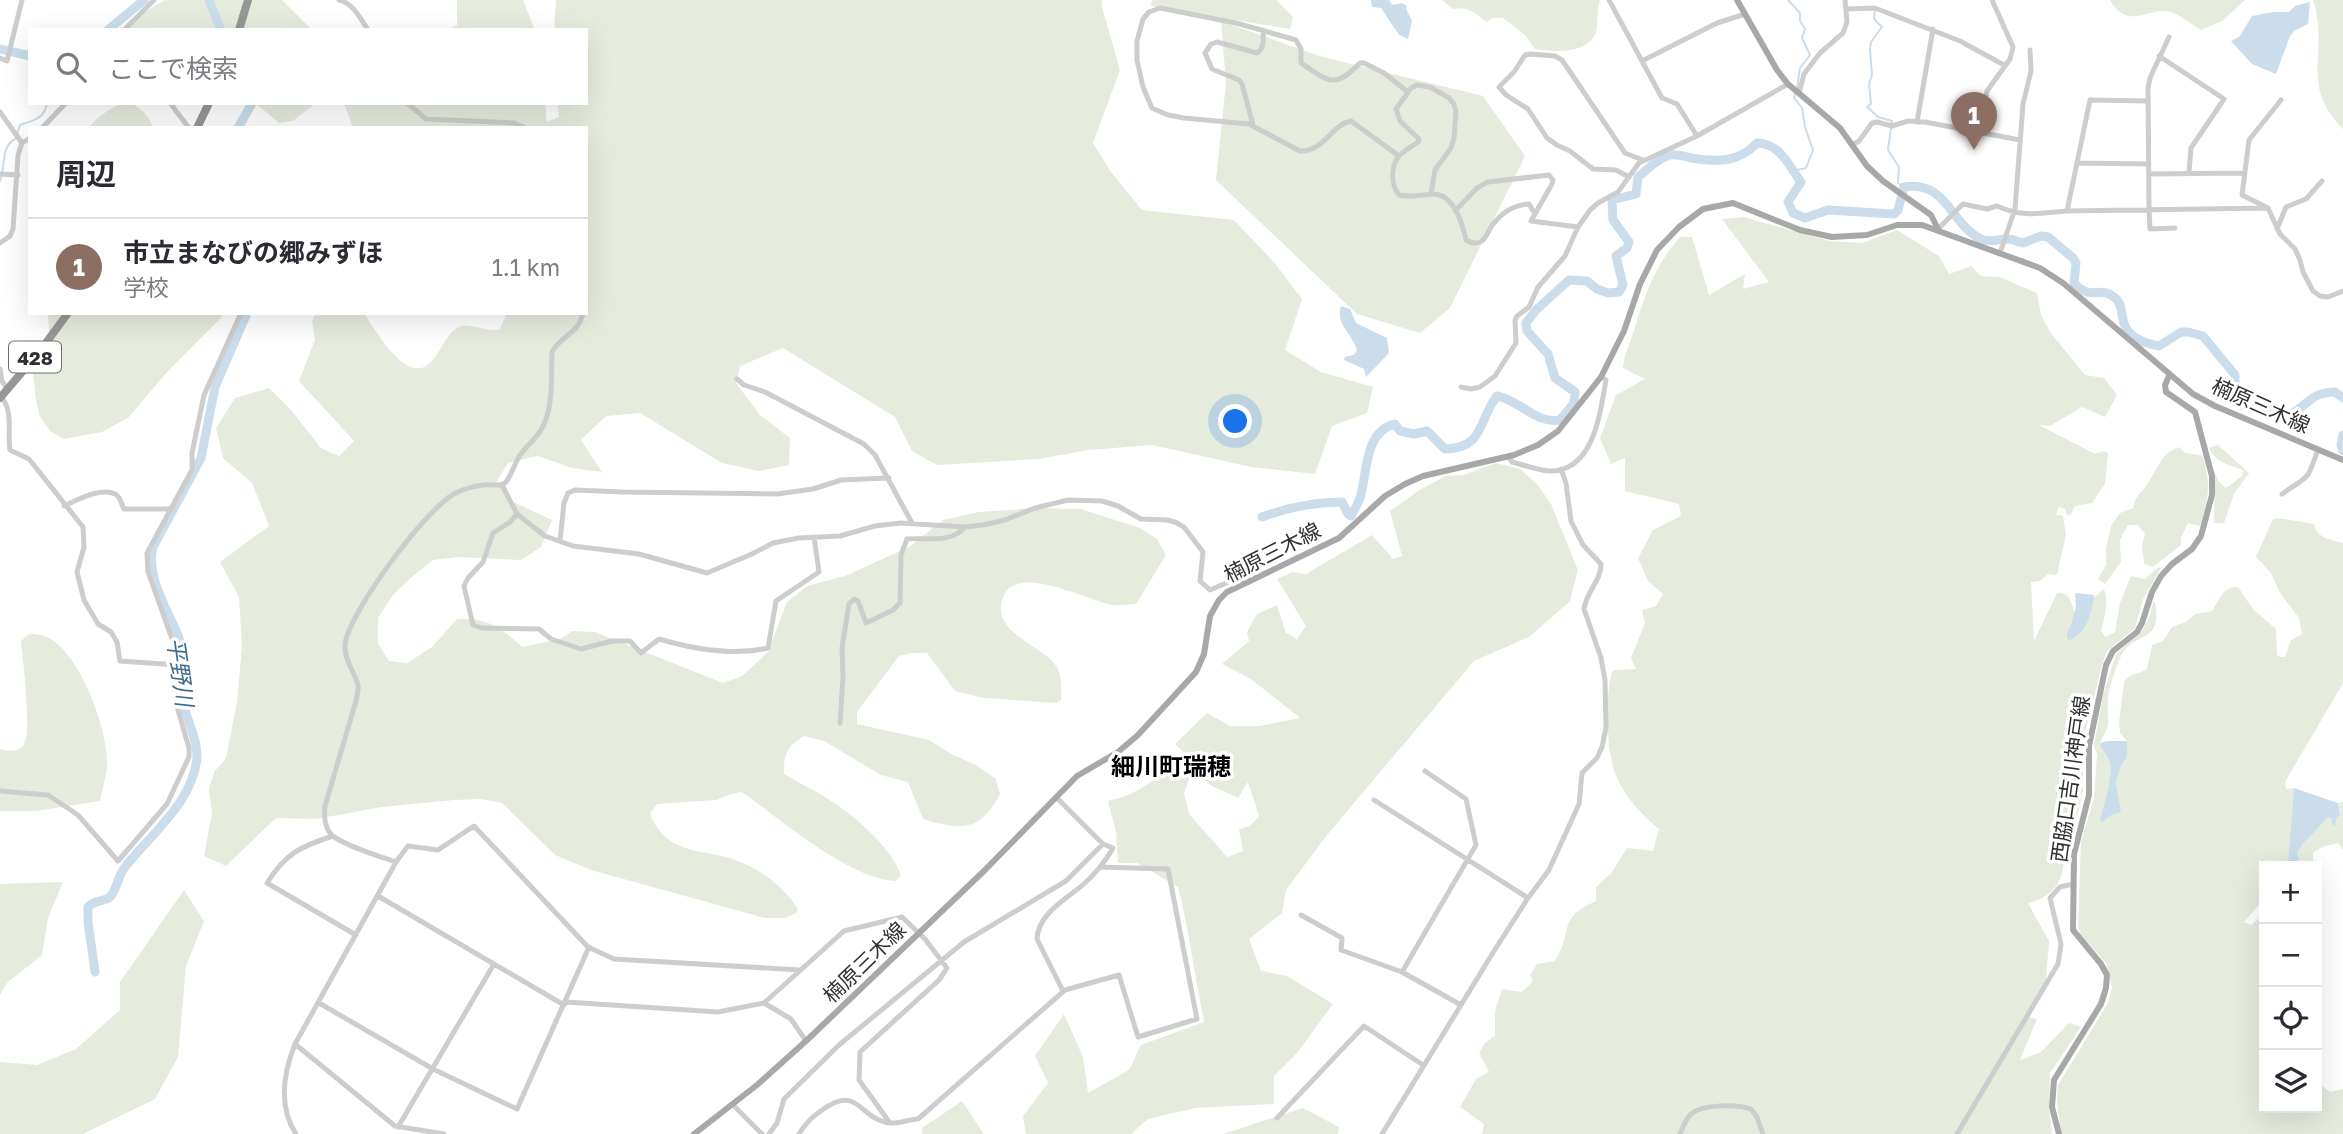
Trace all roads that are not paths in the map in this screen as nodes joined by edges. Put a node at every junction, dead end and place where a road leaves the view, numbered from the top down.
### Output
1 (22, 0) edge
2 (155, 0) edge
3 (248, 0) edge
4 (339, 0) edge
5 (1609, 0) edge
6 (1737, 0) edge
7 (1845, 0) edge
8 (1993, 0) edge
9 (1846, 9) junction
10 (1745, 14) junction
11 (126, 28) edge
12 (240, 28) edge
13 (367, 28) edge
14 (1933, 29) junction
15 (1263, 30) junction
16 (2169, 37) dead end
17 (2031, 50) dead end
18 (2159, 57) junction
19 (0, 58) edge
20 (1642, 61) junction
21 (2004, 65) junction
22 (1793, 88) junction
23 (1408, 92) junction
24 (2281, 100) dead end
25 (2148, 101) junction
26 (64, 105) edge
27 (172, 105) edge
28 (208, 105) edge
29 (409, 105) edge
30 (0, 112) edge
31 (1917, 122) junction
32 (1253, 125) junction
33 (44, 126) edge
34 (187, 126) edge
35 (198, 126) edge
36 (517, 126) edge
37 (1979, 132) junction
38 (1697, 136) junction
39 (28, 139) edge
40 (2020, 140) junction
41 (22, 143) junction
42 (1852, 145) junction
43 (1399, 156) junction
44 (1643, 160) junction
45 (2077, 163) junction
46 (2149, 164) junction
47 (2189, 172) junction
48 (2245, 173) junction
49 (0, 174) edge
50 (2149, 174) junction
51 (18, 175) junction
52 (1629, 177) junction
53 (2322, 181) dead end
54 (1431, 194) junction
55 (2268, 208) junction
56 (2149, 209) junction
57 (1455, 211) junction
58 (2067, 211) junction
59 (1535, 214) junction
60 (2014, 214) junction
61 (1578, 227) junction
62 (2175, 228) dead end
63 (1938, 229) junction
64 (2277, 229) junction
65 (0, 243) edge
66 (2000, 253) junction
67 (2343, 291) edge
68 (67, 315) edge
69 (240, 315) edge
70 (582, 315) edge
71 (0, 369) edge
72 (2169, 376) junction
73 (1601, 377) junction
74 (737, 379) dead end
75 (1461, 387) dead end
76 (7, 389) junction
77 (0, 397) edge
78 (2318, 449) junction
79 (1508, 456) junction
80 (2343, 460) edge
81 (1561, 469) junction
82 (889, 478) junction
83 (502, 485) junction
84 (2282, 494) dead end
85 (64, 506) junction
86 (170, 509) junction
87 (517, 514) junction
88 (912, 523) junction
89 (965, 527) junction
90 (814, 537) junction
91 (560, 541) junction
92 (1253, 579) junction
93 (178, 665) junction
94 (840, 723) dead end
95 (1425, 771) dead end
96 (0, 791) edge
97 (1056, 797) junction
98 (1374, 800) dead end
99 (333, 836) junction
100 (1103, 844) junction
101 (1468, 860) junction
102 (396, 862) junction
103 (1100, 867) junction
104 (2073, 884) junction
105 (378, 896) junction
106 (1528, 898) junction
107 (1301, 915) dead end
108 (919, 933) junction
109 (356, 935) junction
110 (589, 947) junction
111 (943, 961) junction
112 (494, 964) junction
113 (800, 970) junction
114 (1402, 972) junction
115 (1063, 991) junction
116 (319, 1003) junction
117 (764, 1003) junction
118 (565, 1004) junction
119 (1461, 1005) junction
120 (806, 1041) junction
121 (295, 1044) junction
122 (1423, 1065) junction
123 (433, 1069) junction
124 (732, 1104) junction
125 (1277, 1118) dead end
126 (890, 1123) junction
127 (398, 1127) junction
128 (296, 1134) edge
129 (444, 1134) edge
130 (694, 1134) edge
131 (762, 1134) edge
132 (769, 1134) edge
133 (800, 1134) edge
134 (1382, 1134) edge
135 (1680, 1134) edge
136 (1763, 1134) edge
137 (1957, 1134) edge
138 (2059, 1134) edge

1 - 19 street
2 - 11 street
3 - 12 highway
4 - 13 street
5 - 20 street
6 - 10 main road, 西脇口吉川神戸線
7 - 9 street
8 - 21 street
9 - 14 street
9 - 22 street
10 - 20 street
10 - 22 main road, 西脇口吉川神戸線
14 - 21 street
14 - 31 street
15 - 23 street
15 - 32 street
15 - 32 street
16 - 18 street
17 - 40 street
18 - 25 street
18 - 47 street
20 - 38 street
21 - 37 street
22 - 38 street
22 - 42 main road, 西脇口吉川神戸線
23 - 43 street
23 - 54 street
24 - 48 street
25 - 45 street
25 - 46 street
26 - 33 street
27 - 34 street
28 - 35 highway
29 - 36 street
30 - 41 street
31 - 37 street
31 - 42 street
32 - 43 street
37 - 40 street
38 - 44 street
39 - 41 street
40 - 60 street
41 - 51 street
42 - 63 main road, 西脇口吉川神戸線
43 - 54 street
44 - 52 street
44 - 52 street
45 - 46 street
45 - 58 street
46 - 50 street
47 - 48 street
47 - 50 street
48 - 55 street
49 - 51 street
50 - 56 street
51 - 65 street
52 - 61 street
53 - 64 street
54 - 57 street
55 - 56 street
55 - 64 street
56 - 58 street
56 - 62 street
57 - 59 street
57 - 59 street
58 - 60 street
59 - 61 street
60 - 63 street
60 - 66 street
61 - 75 street
63 - 66 main road, 西脇口吉川神戸線
63 - 73 main road, 楠原三木線
64 - 67 street
66 - 72 main road, 西脇口吉川神戸線
68 - 76 highway, 428
69 - 86 street
70 - 83 street
71 - 76 street
72 - 78 main road, 楠原三木線
72 - 104 main road, 西脇口吉川神戸線
73 - 79 main road, 楠原三木線
73 - 81 street
74 - 82 street
76 - 77 highway, 428
77 - 85 street
78 - 80 main road, 楠原三木線
78 - 84 street
79 - 81 street
79 - 92 main road, 楠原三木線
81 - 106 street
82 - 88 street
82 - 91 street
83 - 87 street
83 - 99 street
85 - 86 street
85 - 93 street
86 - 93 street
87 - 90 street
87 - 91 street
88 - 89 street
88 - 90 street
89 - 92 street
89 - 94 street
90 - 91 street
92 - 97 main road, 楠原三木線
93 - 96 street
95 - 101 street
97 - 100 street
97 - 108 main road, 楠原三木線
98 - 101 street
99 - 102 street
99 - 109 street
100 - 103 street
100 - 111 street
101 - 106 street
101 - 114 street
102 - 105 street
102 - 110 street
103 - 115 street
103 - 115 street
104 - 137 street
104 - 138 main road, 西脇口吉川神戸線
105 - 109 street
105 - 112 street
106 - 119 street
107 - 114 street
108 - 111 street
108 - 113 street
108 - 120 main road, 楠原三木線
109 - 116 street
110 - 113 street
110 - 118 street
111 - 126 street
111 - 132 street
112 - 118 street
112 - 123 street
113 - 117 street
114 - 119 street
115 - 126 street
116 - 121 street
116 - 123 street
117 - 118 street
117 - 120 street
118 - 123 street
119 - 122 street
120 - 124 main road, 楠原三木線
121 - 127 street
121 - 128 street
122 - 125 street
122 - 134 street
123 - 127 street
124 - 130 main road, 楠原三木線
124 - 131 street
126 - 133 street
127 - 129 street
135 - 136 street

